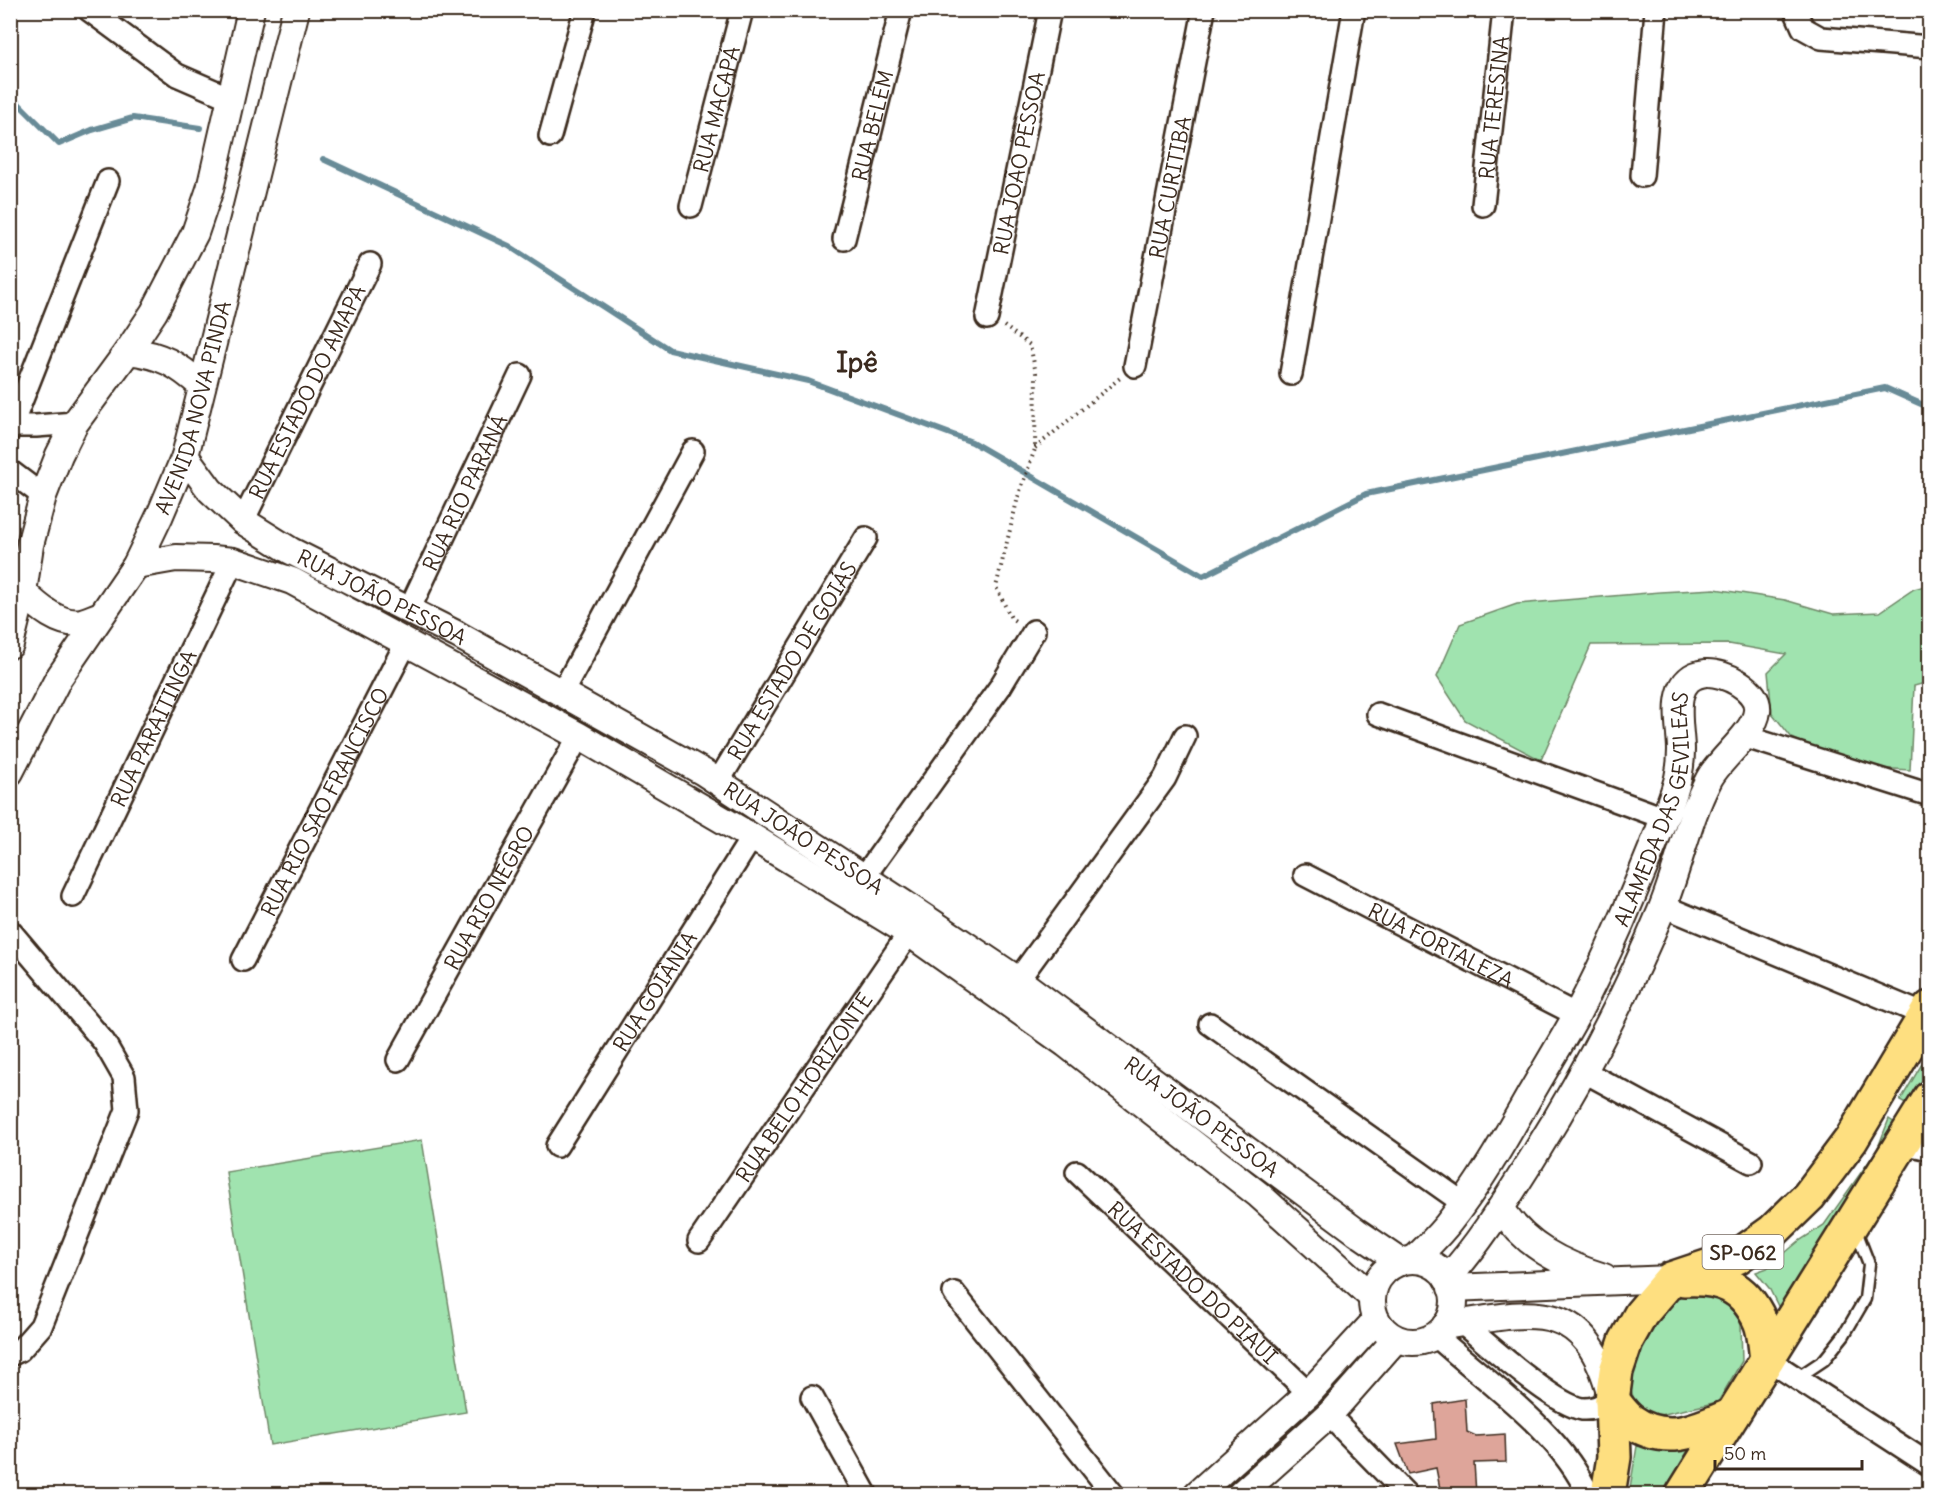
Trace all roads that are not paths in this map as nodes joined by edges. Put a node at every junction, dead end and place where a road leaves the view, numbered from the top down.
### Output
1 (89, 10) edge
2 (251, 10) edge
3 (296, 10) edge
4 (585, 10) edge
5 (742, 10) edge
6 (901, 10) edge
7 (1050, 10) edge
8 (1204, 10) edge
9 (1354, 10) edge
10 (1504, 10) edge
11 (1656, 10) edge
12 (1795, 10) edge
13 (1929, 47) edge
14 (230, 98) junction
15 (550, 136) dead end
16 (1642, 176) dead end
17 (108, 181) dead end
18 (1483, 205) dead end
19 (691, 206) dead end
20 (844, 240) dead end
21 (370, 264) dead end
22 (988, 316) road end
23 (128, 351) junction
24 (1135, 366) road end
25 (1291, 374) dead end
26 (520, 375) dead end
27 (202, 386) junction
28 (75, 423) junction
29 (11, 427) edge
30 (693, 452) dead end
31 (185, 456) junction
32 (10, 471) edge
33 (43, 496) junction
34 (243, 521) junction
35 (866, 538) dead end
36 (233, 561) junction
37 (136, 565) junction
38 (23, 592) junction
39 (409, 610) junction
40 (101, 615) junction
41 (1034, 631) road end
42 (406, 643) junction
43 (10, 645) edge
44 (562, 693) junction
45 (1378, 714) dead end
46 (579, 736) junction
47 (1185, 736) dead end
48 (1743, 736) junction
49 (10, 772) edge
50 (718, 782) junction
51 (1929, 795) edge
52 (1664, 818) junction
53 (752, 837) junction
54 (1305, 875) dead end
55 (864, 877) junction
56 (73, 896) dead end
57 (1663, 906) junction
58 (10, 931) edge
59 (909, 933) junction
60 (243, 960) dead end
61 (1018, 980) junction
62 (1927, 1012) edge
63 (1577, 1015) junction
64 (1210, 1024) dead end
65 (398, 1060) dead end
66 (1585, 1072) junction
67 (1929, 1098) edge
68 (557, 1146) dead end
69 (1916, 1146) edge
70 (1751, 1162) dead end
71 (1077, 1172) dead end
72 (1463, 1203) junction
73 (1501, 1208) junction
74 (1853, 1221) junction
75 (699, 1241) dead end
76 (1407, 1261) junction
77 (1671, 1279) junction
78 (1615, 1281) junction
79 (1449, 1284) junction
80 (954, 1293) dead end
81 (1374, 1308) junction
82 (1447, 1328) junction
83 (1396, 1339) junction
84 (10, 1355) edge
85 (1767, 1359) junction
86 (1797, 1378) junction
87 (1309, 1393) junction
88 (812, 1397) dead end
89 (1612, 1400) junction
90 (1732, 1414) junction
91 (1329, 1415) junction
92 (1929, 1465) edge
93 (866, 1494) edge
94 (1113, 1494) edge
95 (1197, 1494) edge
96 (1241, 1494) edge
97 (1406, 1494) edge
98 (1588, 1494) edge
99 (1608, 1494) edge
100 (1683, 1494) edge

1 - 14 street
2 - 14 street
3 - 27 street, AVENIDA NOVA PINDA
4 - 15 street
5 - 19 street, RUA MACAPÁ
6 - 20 street, RUA BELÉM
7 - 22 street, RUA JOÃO PESSOA
8 - 24 street, RUA CURITIBA
9 - 25 street
10 - 18 street, RUA TERESINA
11 - 16 street
12 - 13 street
14 - 23 street
17 - 29 street
21 - 34 street, RUA ESTADO DO AMAPÁ
23 - 27 street
23 - 28 street
26 - 39 street, RUA RIO PARANÁ
27 - 31 street, AVENIDA NOVA PINDA
28 - 29 street
28 - 33 street
30 - 44 street
31 - 34 street, RUA JOÃO PESSOA
31 - 37 street, AVENIDA NOVA PINDA
32 - 33 street
33 - 38 street
34 - 39 street, RUA JOÃO PESSOA
35 - 50 street, RUA ESTADO DE GOIÁS
36 - 37 street, RUA JOÃO PESSOA
36 - 42 street, RUA JOÃO PESSOA
36 - 56 street, RUA PARAITINGA
37 - 40 street, AVENIDA NOVA PINDA
38 - 40 street
38 - 43 street
39 - 44 street, RUA JOÃO PESSOA
40 - 49 street, AVENIDA NOVA PINDA
41 - 55 street
42 - 46 street, RUA JOÃO PESSOA
42 - 60 street, RUA RIO SÃO FRANCISCO
44 - 50 street, RUA JOÃO PESSOA
45 - 52 street
46 - 53 street, RUA JOÃO PESSOA
46 - 65 street, RUA RIO NEGRO
47 - 61 street
48 - 51 street
48 - 52 street, ALAMEDA DAS GEVILEAS
48 - 57 street, ALAMEDA DAS GEVILEAS
50 - 55 street, RUA JOÃO PESSOA
52 - 63 street, ALAMEDA DAS GEVILEAS
53 - 59 street, RUA JOÃO PESSOA
53 - 68 street, RUA GOIÂNIA
54 - 63 street, RUA FORTALEZA
55 - 61 street, RUA JOÃO PESSOA
57 - 62 street
57 - 66 street, ALAMEDA DAS GEVILEAS
58 - 84 street
59 - 75 street, RUA BELO HORIZONTE
59 - 81 street, RUA JOÃO PESSOA
61 - 76 street, RUA JOÃO PESSOA
62 - 77 main road, SP-062
63 - 72 street, ALAMEDA DAS GEVILEAS
64 - 72 street
66 - 70 street
66 - 73 street, ALAMEDA DAS GEVILEAS
67 - 69 main road
69 - 74 main road
71 - 87 street, RUA ESTADO DO PIAUÍ
72 - 76 street, ALAMEDA DAS GEVILEAS
73 - 78 street
73 - 79 street, ALAMEDA DAS GEVILEAS
74 - 85 main road
74 - 86 lane
76 - 79 street
76 - 81 street, ALAMEDA DAS GEVILEAS
77 - 78 street
77 - 85 main road, SP-062
77 - 89 main road
78 - 79 street
79 - 82 street
80 - 94 street
81 - 83 street
81 - 87 street, ALAMEDA DAS GEVILEAS
82 - 83 street
82 - 89 street
82 - 89 street
82 - 98 street
83 - 91 street
85 - 86 street
85 - 90 main road
86 - 92 street
87 - 95 street, ALAMEDA DAS GEVILEAS
88 - 93 street
89 - 90 main road
89 - 99 main road
90 - 100 main road
91 - 96 street
91 - 97 street

